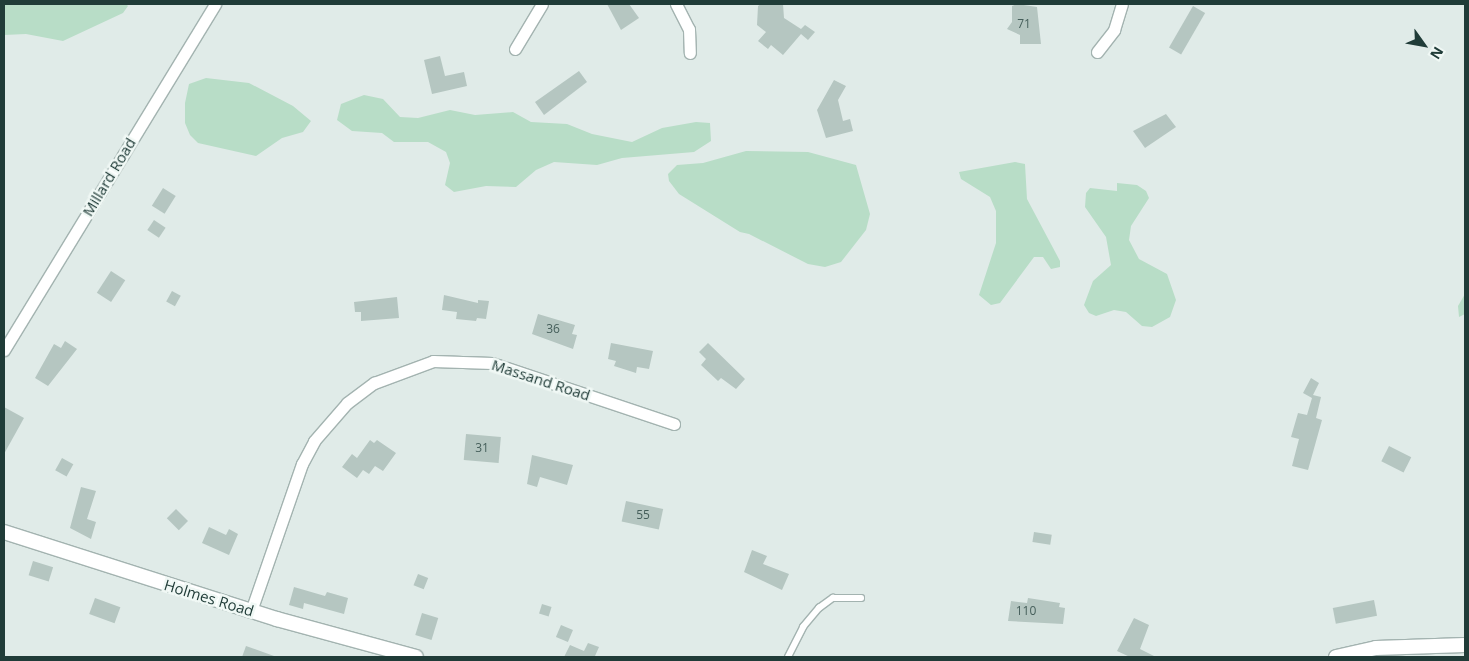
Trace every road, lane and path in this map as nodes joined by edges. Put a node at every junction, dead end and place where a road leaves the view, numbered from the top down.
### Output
1 (215, 4) edge
2 (542, 4) edge
3 (676, 4) edge
4 (1122, 4) edge
5 (515, 49) dead end
6 (1097, 52) dead end
7 (690, 53) dead end
8 (4, 350) edge
9 (674, 424) dead end
10 (4, 532) edge
11 (861, 598) dead end
12 (251, 611) junction
13 (1465, 645) edge
14 (416, 657) edge
15 (788, 657) edge
16 (1336, 657) edge

1 - 8 street, Millard Road
2 - 5 street
3 - 7 street
4 - 6 street
9 - 12 street, Massand Road
10 - 12 street, Holmes Road
11 - 15 lane
12 - 14 street, Holmes Road
13 - 16 street

